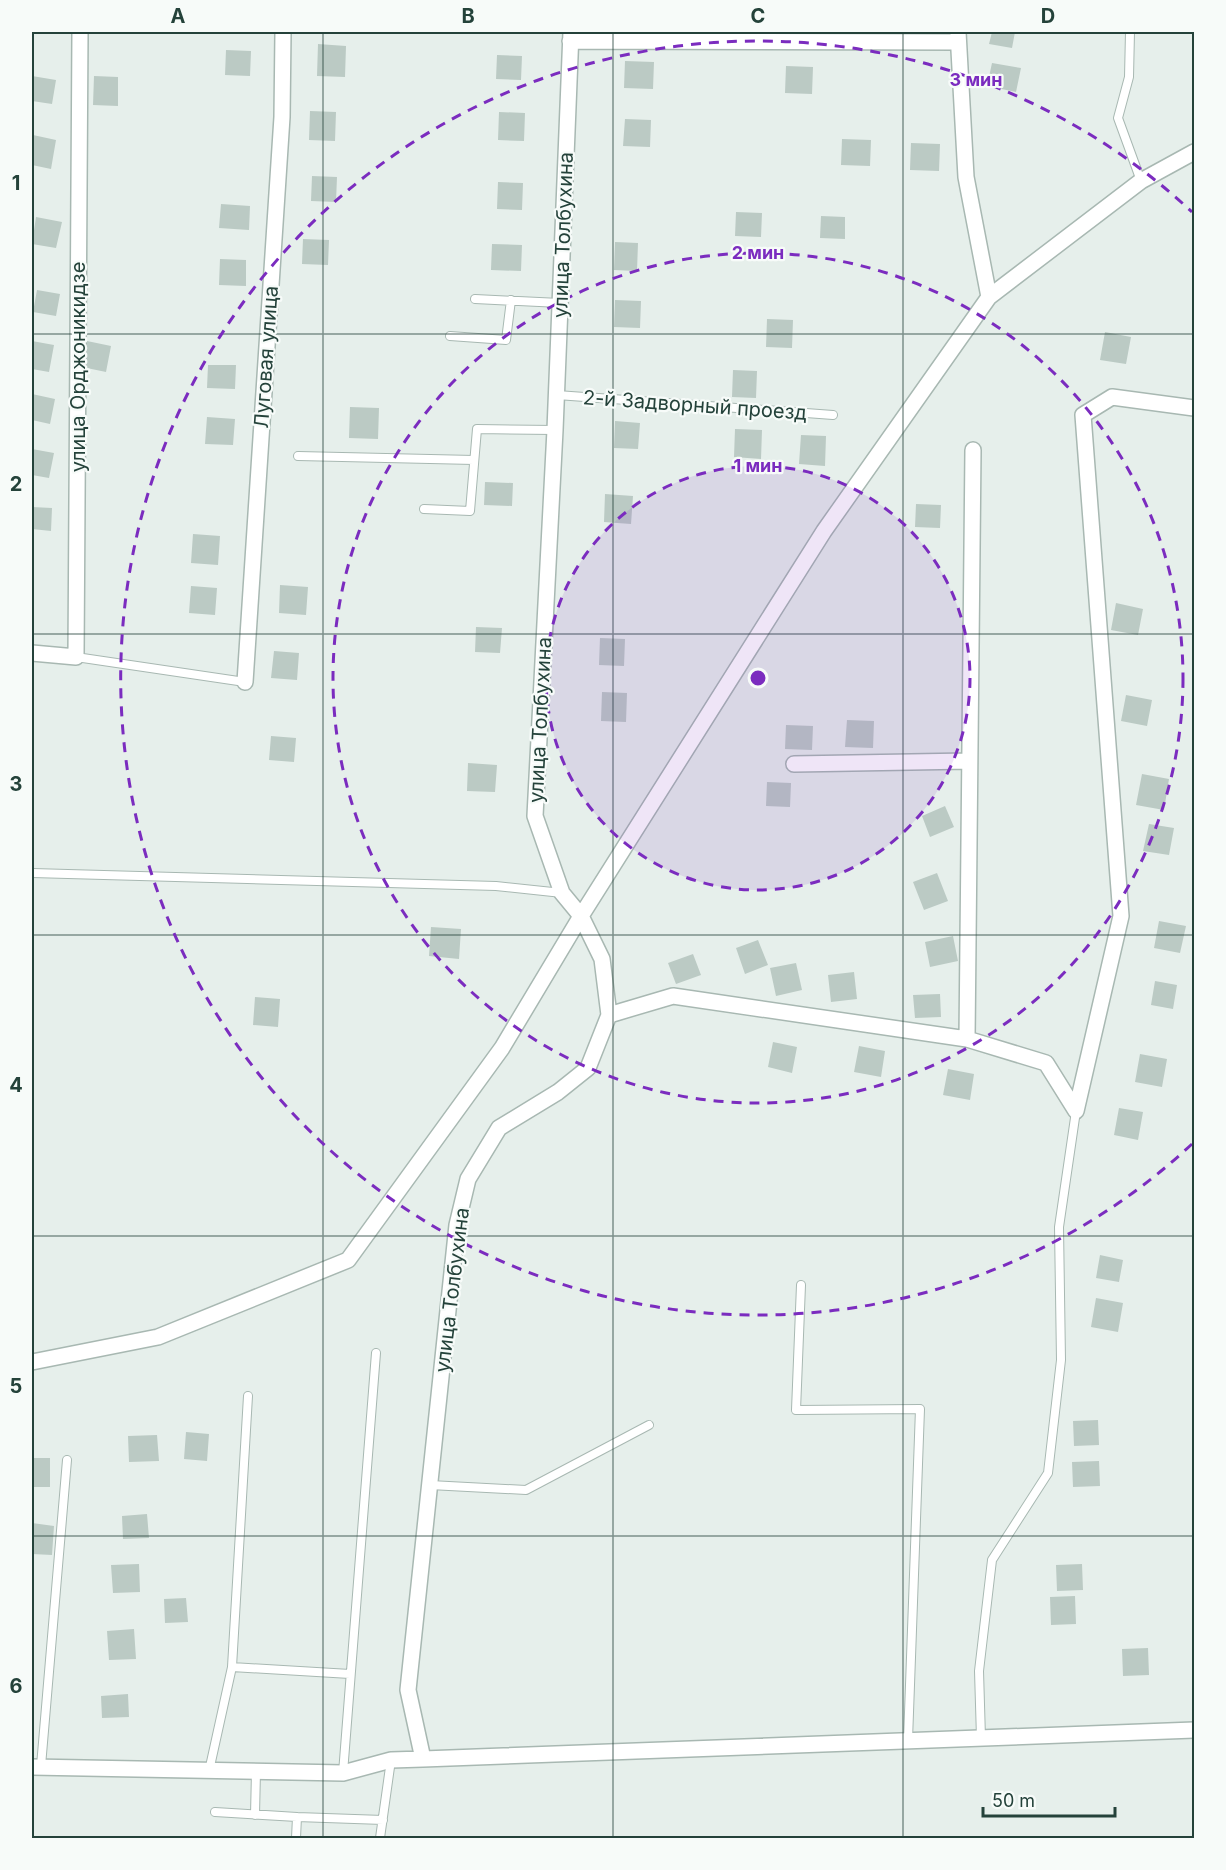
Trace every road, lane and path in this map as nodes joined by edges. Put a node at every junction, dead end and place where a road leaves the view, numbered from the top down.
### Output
1 (80, 32) edge
2 (284, 32) edge
3 (1130, 32) edge
4 (571, 36) edge
5 (958, 37) edge
6 (1194, 152) edge
7 (1141, 181) junction
8 (989, 297) junction
9 (475, 299) dead end
10 (511, 300) junction
11 (560, 303) junction
12 (450, 336) dead end
13 (557, 395) junction
14 (1194, 408) edge
15 (833, 415) dead end
16 (555, 430) junction
17 (972, 450) dead end
18 (298, 456) dead end
19 (474, 460) junction
20 (424, 509) dead end
21 (32, 653) edge
22 (76, 657) junction
23 (245, 682) joint
24 (969, 761) junction
25 (794, 764) dead end
26 (32, 873) edge
27 (562, 893) junction
28 (582, 916) junction
29 (609, 1015) junction
30 (967, 1039) junction
31 (1076, 1111) junction
32 (801, 1285) dead end
33 (376, 1353) dead end
34 (32, 1362) edge
35 (248, 1396) dead end
36 (649, 1425) dead end
37 (67, 1460) dead end
38 (430, 1485) junction
39 (232, 1667) junction
40 (350, 1674) junction
41 (1194, 1730) edge
42 (981, 1738) junction
43 (908, 1740) junction
44 (423, 1759) junction
45 (391, 1760) junction
46 (36, 1767) edge
47 (209, 1771) junction
48 (256, 1771) junction
49 (343, 1773) junction
50 (215, 1812) dead end
51 (255, 1815) junction
52 (297, 1817) junction
53 (383, 1820) junction
54 (296, 1839) edge
55 (380, 1839) edge

1 - 22 street, улица Орджоникидзе
2 - 23 street, Луговая улица
3 - 7 lane
4 - 5 street
4 - 11 street, улица Толбухина
5 - 8 street
6 - 7 street
7 - 8 street
8 - 28 street
9 - 10 lane
10 - 11 lane
10 - 12 lane
11 - 13 street, улица Толбухина
13 - 15 lane, 2-й Задворный проезд
13 - 16 street, улица Толбухина
14 - 31 street
16 - 19 lane
16 - 27 street, улица Толбухина
17 - 24 street
18 - 19 lane
19 - 20 lane
21 - 22 street
22 - 23 lane
24 - 25 street
24 - 30 street
26 - 27 lane
27 - 28 street, улица Толбухина
28 - 29 street, улица Толбухина
28 - 34 street
29 - 30 street
29 - 38 street, улица Толбухина
30 - 31 street
31 - 42 lane
32 - 43 lane
33 - 40 lane
35 - 39 lane
36 - 38 lane
37 - 46 lane
38 - 44 street, улица Толбухина
39 - 40 lane
39 - 47 lane
40 - 49 lane
41 - 42 street
42 - 43 street
43 - 44 street
44 - 45 street
45 - 49 street
45 - 53 lane
46 - 47 street
47 - 48 street
48 - 49 street
48 - 51 lane
50 - 51 lane
51 - 52 lane
52 - 53 lane
52 - 54 lane
53 - 55 lane

